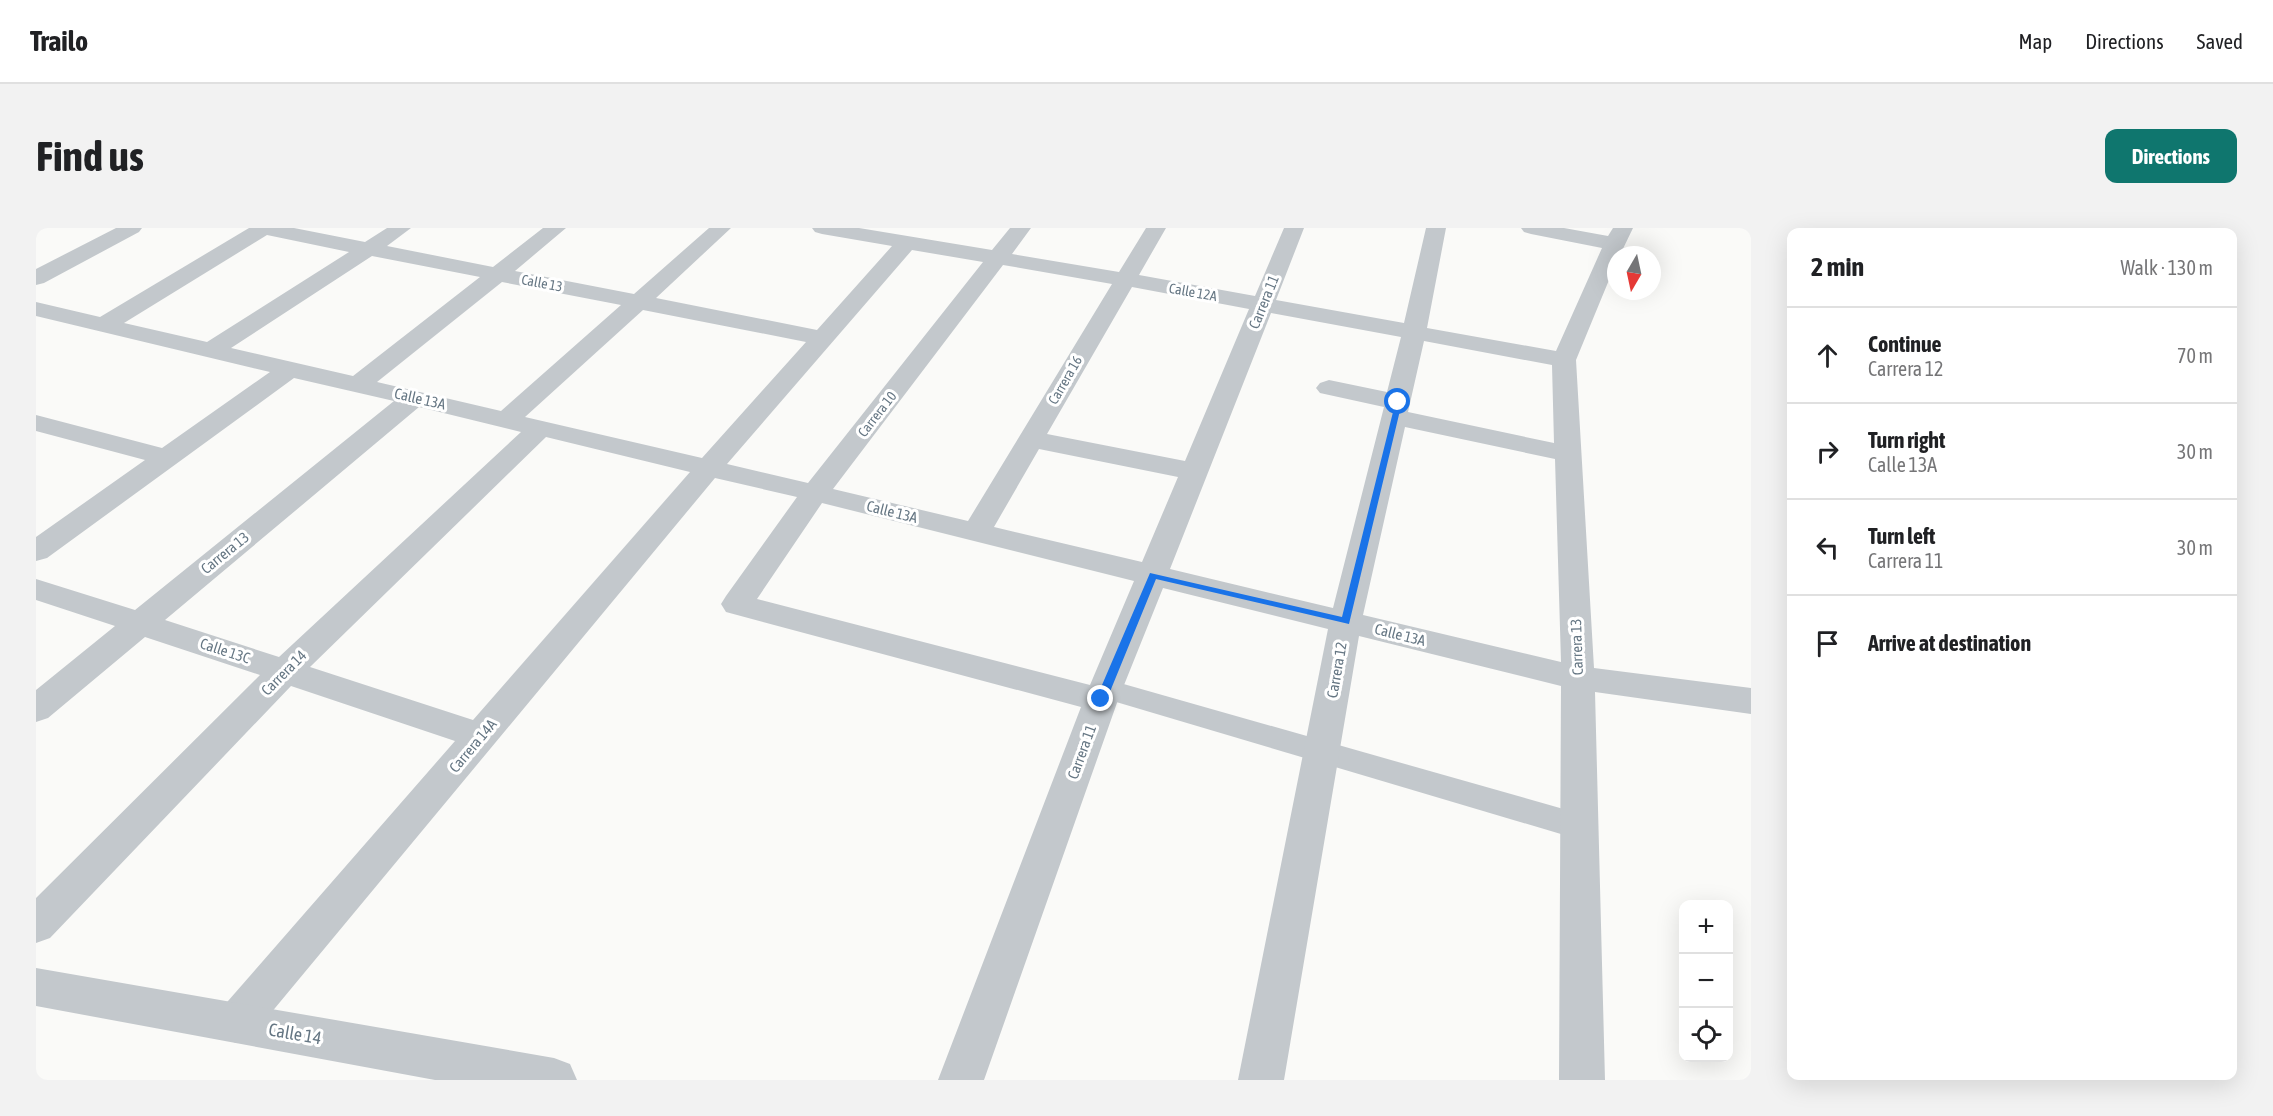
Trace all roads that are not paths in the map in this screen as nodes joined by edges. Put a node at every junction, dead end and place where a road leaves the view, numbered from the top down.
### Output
1 (132, 228) edge
2 (263, 228) edge
3 (401, 228) edge
4 (556, 228) edge
5 (721, 228) edge
6 (822, 228) edge
7 (1021, 228) edge
8 (1156, 228) edge
9 (1294, 228) edge
10 (1436, 228) edge
11 (1531, 228) edge
12 (1619, 236) edge
13 (906, 243) junction
14 (367, 249) junction
15 (999, 258) junction
16 (496, 273) junction
17 (36, 278) edge
18 (1124, 279) junction
19 (637, 302) junction
20 (1263, 304) junction
21 (36, 309) edge
22 (103, 325) junction
23 (1414, 333) junction
24 (823, 338) junction
25 (209, 351) junction
26 (1564, 360) junction
27 (290, 369) junction
28 (357, 385) junction
29 (1329, 388) dead end
30 (414, 398) junction
31 (1396, 409) junction
32 (506, 420) junction
33 (36, 423) edge
34 (540, 428) junction
35 (1030, 439) junction
36 (1568, 454) junction
37 (167, 457) junction
38 (708, 468) junction
39 (1196, 472) junction
40 (815, 493) junction
41 (976, 532) junction
42 (36, 551) edge
43 (1153, 575) junction
44 (36, 589) edge
45 (1346, 621) junction
46 (139, 623) junction
47 (285, 671) junction
48 (1578, 678) junction
49 (1104, 694) junction
50 (1751, 701) edge
51 (36, 709) edge
52 (482, 736) junction
53 (1322, 752) junction
54 (1581, 827) junction
55 (36, 926) edge
56 (36, 987) edge
57 (236, 1023) junction
58 (554, 1080) edge
59 (961, 1080) edge
60 (1261, 1080) edge
61 (1582, 1080) edge

1 - 17 street
2 - 14 street, Calle 13
2 - 22 street
3 - 14 street
4 - 16 street
5 - 19 street
6 - 13 street, Calle 12A
7 - 15 street, Carrera 10
8 - 18 street, Carrera 16
9 - 20 street, Carrera 11
10 - 23 street, Carrera 12
11 - 12 street
12 - 26 street, Carrera 13
13 - 15 street, Calle 12A
13 - 24 street, Carrera 14A
14 - 16 street, Calle 13
14 - 25 street
15 - 18 street, Calle 12A
15 - 40 street, Carrera 10
16 - 19 street, Calle 13
16 - 28 street
18 - 20 street, Calle 12A
18 - 35 street, Carrera 16
19 - 24 street, Calle 13
19 - 32 street
20 - 23 street, Calle 12A
20 - 39 street, Carrera 11
21 - 22 street, Calle 13A
22 - 25 street, Calle 13A
23 - 26 street, Calle 12A
23 - 31 street, Carrera 12
24 - 38 street, Carrera 14A
25 - 27 street, Calle 13A
26 - 36 street, Carrera 13
27 - 28 street, Calle 13A
27 - 37 street
28 - 30 street, Calle 13A
29 - 31 street
30 - 32 street, Calle 13A
30 - 46 street, Carrera 13
31 - 36 street
31 - 45 street, Carrera 12
32 - 34 street, Calle 13A
33 - 37 street
34 - 38 street, Calle 13A
34 - 47 street, Carrera 14
35 - 39 street
35 - 41 street, Carrera 16
36 - 48 street, Carrera 13
37 - 42 street
38 - 40 street, Calle 13A
38 - 52 street, Carrera 14A
39 - 43 street, Carrera 11
40 - 41 street, Calle 13A
40 - 49 street, Carrera 10
41 - 43 street, Calle 13A
43 - 45 street, Calle 13A
43 - 49 street, Carrera 11
44 - 46 street, Calle 13C
45 - 48 street, Calle 13A
45 - 53 street, Carrera 12
46 - 47 street, Calle 13C
46 - 51 street, Carrera 13
47 - 52 street, Calle 13C
47 - 55 street, Carrera 14
48 - 50 street, Calle 13A
48 - 54 street, Carrera 13
49 - 53 street
49 - 59 street, Carrera 11
52 - 57 street, Carrera 14A
53 - 54 street
53 - 60 street, Carrera 12
54 - 61 street, Carrera 13
56 - 57 street, Calle 14
57 - 58 street, Calle 14

